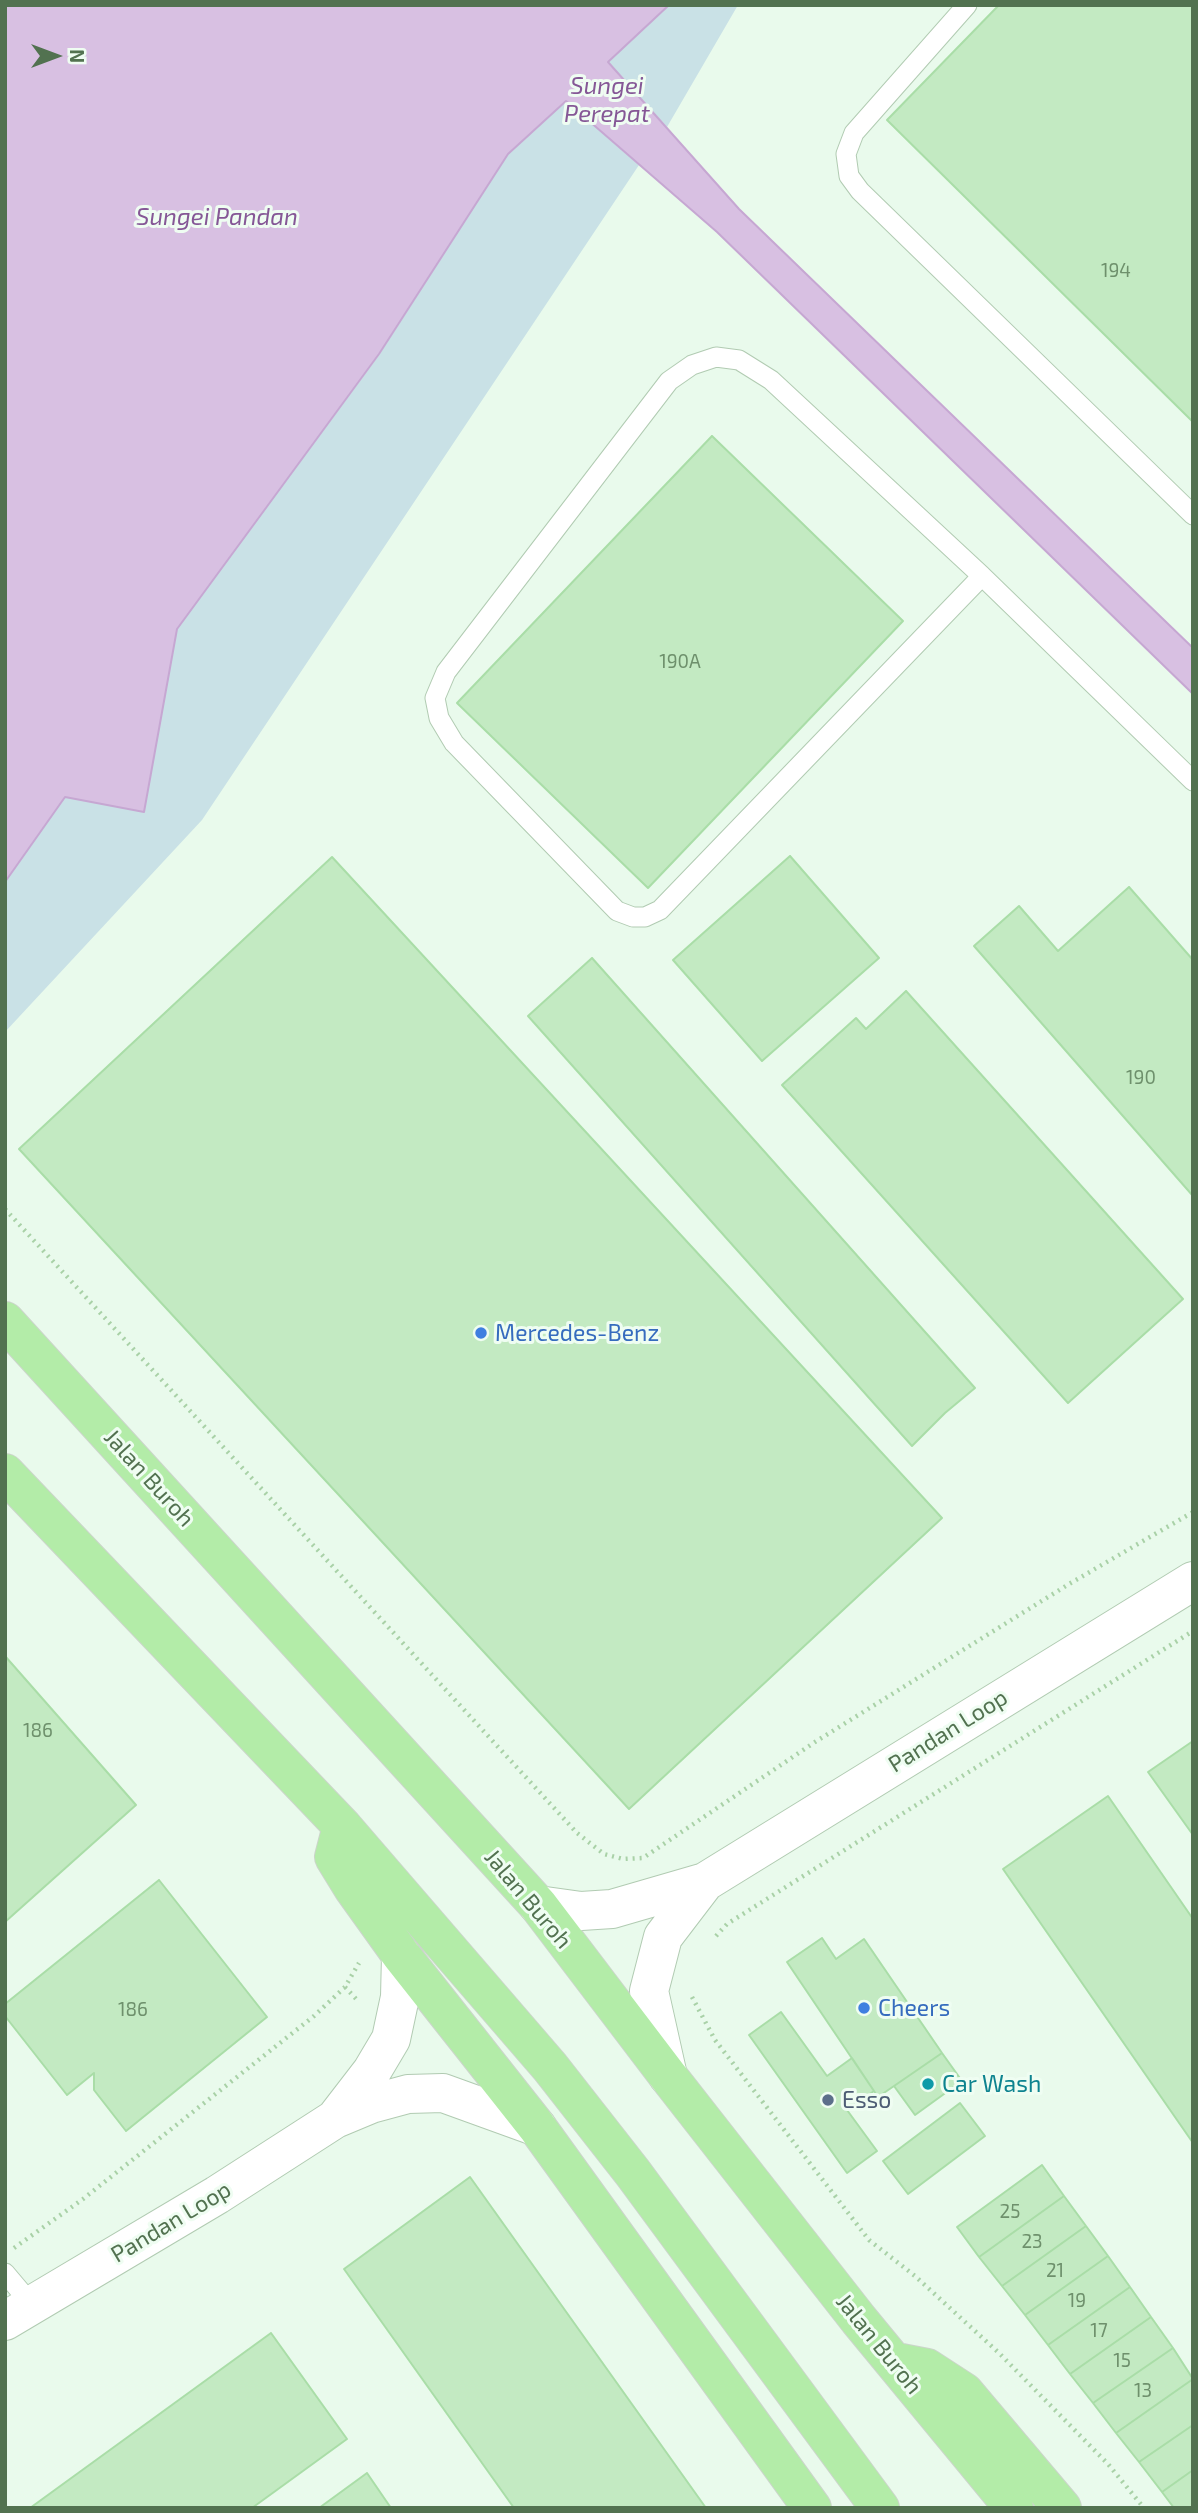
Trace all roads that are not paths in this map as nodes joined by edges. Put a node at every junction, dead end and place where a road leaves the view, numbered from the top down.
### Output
1 (967, 5) edge
2 (1193, 515) edge
3 (982, 576) junction
4 (1193, 781) edge
5 (5, 1321) edge
6 (5, 1472) edge
7 (1193, 1581) edge
8 (342, 1826) junction
9 (705, 1882) junction
10 (538, 1905) junction
11 (401, 1955) junction
12 (668, 2076) junction
13 (335, 2119) junction
14 (537, 2127) junction
15 (5, 2273) edge
16 (19, 2313) edge
17 (894, 2361) junction
18 (812, 2508) edge
19 (880, 2508) edge
20 (1014, 2508) edge
21 (1062, 2508) edge

1 - 2 lane
3 - 3 lane
3 - 4 lane
5 - 10 highway, Jalan Buroh
6 - 8 highway
7 - 9 street, Pandan Loop
8 - 11 highway
8 - 19 highway
9 - 10 street, Pandan Loop
9 - 12 street, Pandan Loop
10 - 12 highway, Jalan Buroh
11 - 13 street, Pandan Loop
11 - 14 highway
12 - 17 highway, Jalan Buroh
13 - 14 street, Pandan Loop
13 - 16 street, Pandan Loop
14 - 18 highway
15 - 16 lane
17 - 20 highway, Jalan Buroh
17 - 21 highway

